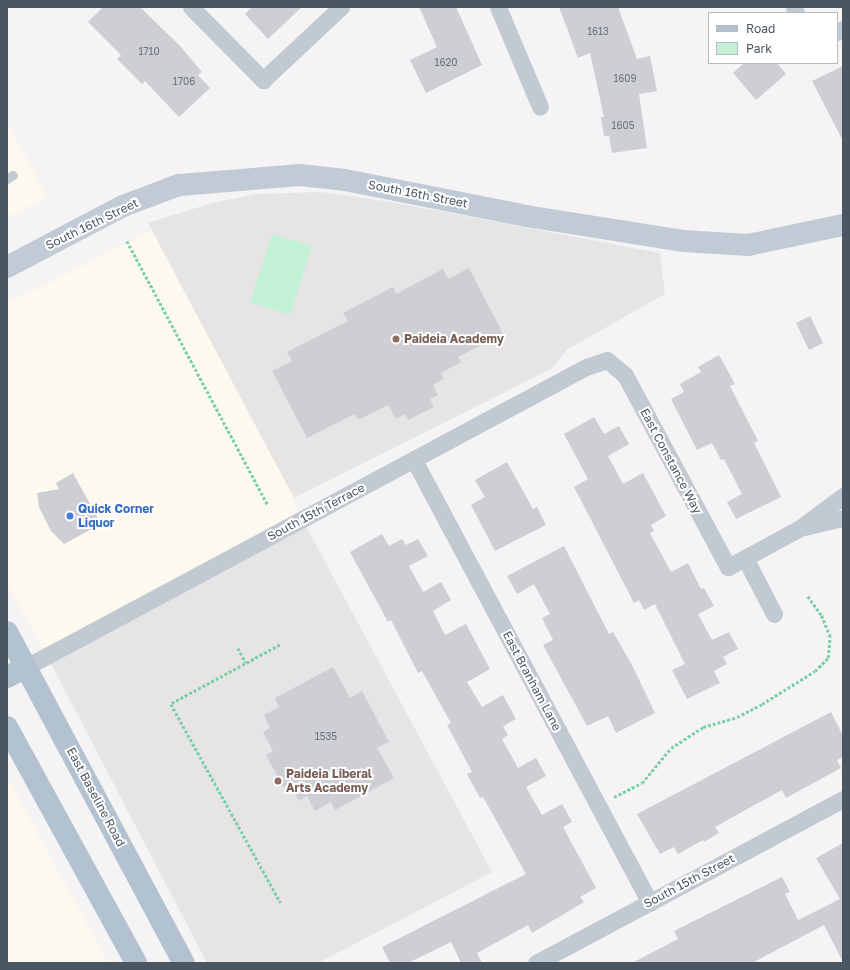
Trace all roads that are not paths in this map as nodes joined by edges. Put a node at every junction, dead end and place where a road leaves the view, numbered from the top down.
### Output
1 (191, 7) edge
2 (341, 7) edge
3 (498, 7) edge
4 (540, 107) dead end
5 (843, 225) edge
6 (7, 267) edge
7 (607, 360) joint
8 (414, 460) junction
9 (843, 496) edge
10 (843, 518) edge
11 (800, 528) junction
12 (745, 558) junction
13 (774, 614) dead end
14 (7, 632) edge
15 (16, 672) edge
16 (7, 727) edge
17 (843, 799) edge
18 (650, 903) junction
19 (136, 963) edge
20 (184, 963) edge
21 (536, 963) edge

1 - 2 street
3 - 4 street
5 - 6 main road, South 16th Street
7 - 8 street, South 15th Terrace
7 - 12 street, East Constance Way
8 - 15 street, South 15th Terrace
8 - 18 street, East Branham Lane
9 - 11 street
10 - 11 street
11 - 12 street
12 - 13 street
14 - 15 main road, East Baseline Road
15 - 20 main road, East Baseline Road
16 - 19 main road
17 - 18 street, South 15th Street
18 - 21 street, South 15th Street

